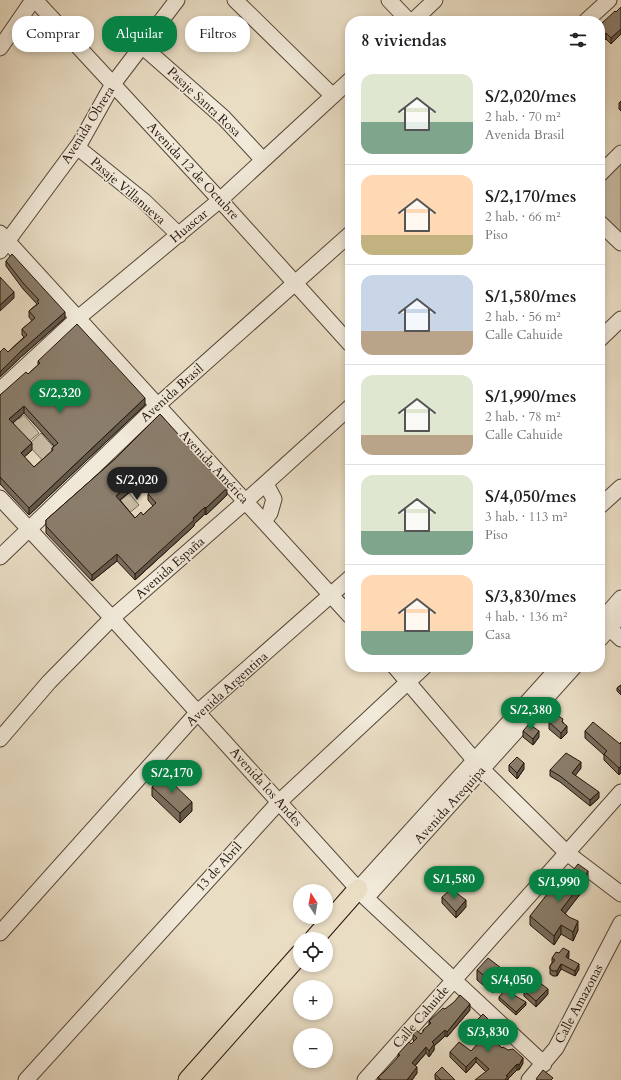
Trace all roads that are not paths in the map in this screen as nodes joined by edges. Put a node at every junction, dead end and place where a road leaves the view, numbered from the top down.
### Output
1 (34, 0) edge
2 (177, 0) edge
3 (235, 0) edge
4 (390, 0) edge
5 (435, 0) edge
6 (609, 0) edge
7 (165, 16) edge
8 (404, 16) edge
9 (417, 16) edge
10 (591, 16) edge
11 (0, 48) edge
12 (137, 52) edge
13 (149, 52) edge
14 (113, 84) junction
15 (345, 85) edge
16 (333, 96) junction
17 (77, 147) junction
18 (621, 153) edge
19 (263, 160) junction
20 (605, 169) edge
21 (220, 200) junction
22 (605, 228) edge
23 (178, 235) junction
24 (345, 239) edge
25 (2, 242) edge
26 (621, 243) edge
27 (295, 284) junction
28 (78, 318) junction
29 (621, 319) edge
30 (605, 334) edge
31 (345, 339) edge
32 (0, 390) edge
33 (158, 405) junction
34 (345, 412) edge
35 (266, 484) junction
36 (621, 487) edge
37 (0, 498) edge
38 (246, 501) junction
39 (605, 501) edge
40 (264, 521) junction
41 (29, 529) junction
42 (0, 557) edge
43 (345, 583) edge
44 (332, 595) junction
45 (621, 598) edge
46 (345, 610) edge
47 (621, 615) edge
48 (112, 618) junction
49 (605, 622) edge
50 (605, 624) edge
51 (605, 628) edge
52 (621, 639) edge
53 (399, 672) edge
54 (419, 672) edge
55 (555, 672) edge
56 (569, 672) edge
57 (408, 682) junction
58 (198, 712) junction
59 (0, 739) edge
60 (478, 764) junction
61 (621, 792) edge
62 (279, 802) junction
63 (567, 853) junction
64 (362, 894) junction
65 (621, 894) edge
66 (621, 923) edge
67 (321, 932) edge
68 (0, 933) edge
69 (333, 933) edge
70 (293, 962) edge
71 (300, 972) edge
72 (454, 980) junction
73 (544, 1064) junction
74 (26, 1080) edge
75 (188, 1080) edge
76 (203, 1080) edge
77 (365, 1080) edge
78 (530, 1080) edge

1 - 11 street
1 - 14 street, Avenida 12 de Octubre
2 - 7 street, Avenida Obrera
3 - 16 street
4 - 8 street
5 - 9 street
6 - 10 street
12 - 14 street, Avenida Obrera
13 - 19 street, Pasaje Santa Rosa
14 - 17 street, Avenida Obrera
14 - 21 street, Avenida 12 de Octubre
15 - 16 street, Huascar
16 - 19 street, Huascar
17 - 23 street, Pasaje Villanueva
17 - 25 street, Avenida Obrera
18 - 20 street
19 - 21 street, Huascar
21 - 23 street, Huascar
21 - 27 street, Avenida 12 de Octubre
22 - 26 street
23 - 28 street, Huascar
24 - 27 street, Avenida Brasil
25 - 28 street, Avenida América
27 - 31 street, Avenida 12 de Octubre
27 - 33 street, Avenida Brasil
28 - 32 street
28 - 33 street, Avenida América
29 - 30 street
33 - 38 street, Avenida América
33 - 41 street, Avenida Brasil
34 - 35 street, Avenida España
35 - 38 street, Avenida España
35 - 40 street
36 - 39 street
37 - 41 street, Avenida los Andes
38 - 40 street, Avenida América
38 - 48 street, Avenida España
40 - 44 street, Avenida América
41 - 42 street, Avenida Brasil
41 - 48 street, Avenida los Andes
43 - 44 street, Avenida Argentina
44 - 46 street, Avenida América
44 - 58 street, Avenida Argentina
45 - 49 street
47 - 50 street
48 - 58 street, Avenida los Andes
48 - 59 street, Avenida España
51 - 52 street
53 - 57 street
54 - 57 street, 13 de Abril
55 - 60 street, Avenida Arequipa
56 - 60 street, Avenida Arequipa
57 - 60 street
57 - 62 street, 13 de Abril
58 - 62 street, Avenida los Andes
58 - 68 street, Avenida Argentina
60 - 63 street
60 - 64 street, Avenida Arequipa
61 - 63 street, Calle Cahuide
62 - 64 street, Avenida los Andes
62 - 74 street, 13 de Abril
63 - 65 street
63 - 72 street, Calle Cahuide
64 - 67 main road, Avenida Arequipa
64 - 69 main road, Avenida Arequipa
64 - 72 street, Avenida los Andes
66 - 73 street, Calle Amazonas
70 - 75 main road
71 - 76 main road
72 - 73 street, Avenida los Andes
72 - 77 street, Calle Cahuide
73 - 78 street, Calle Amazonas

